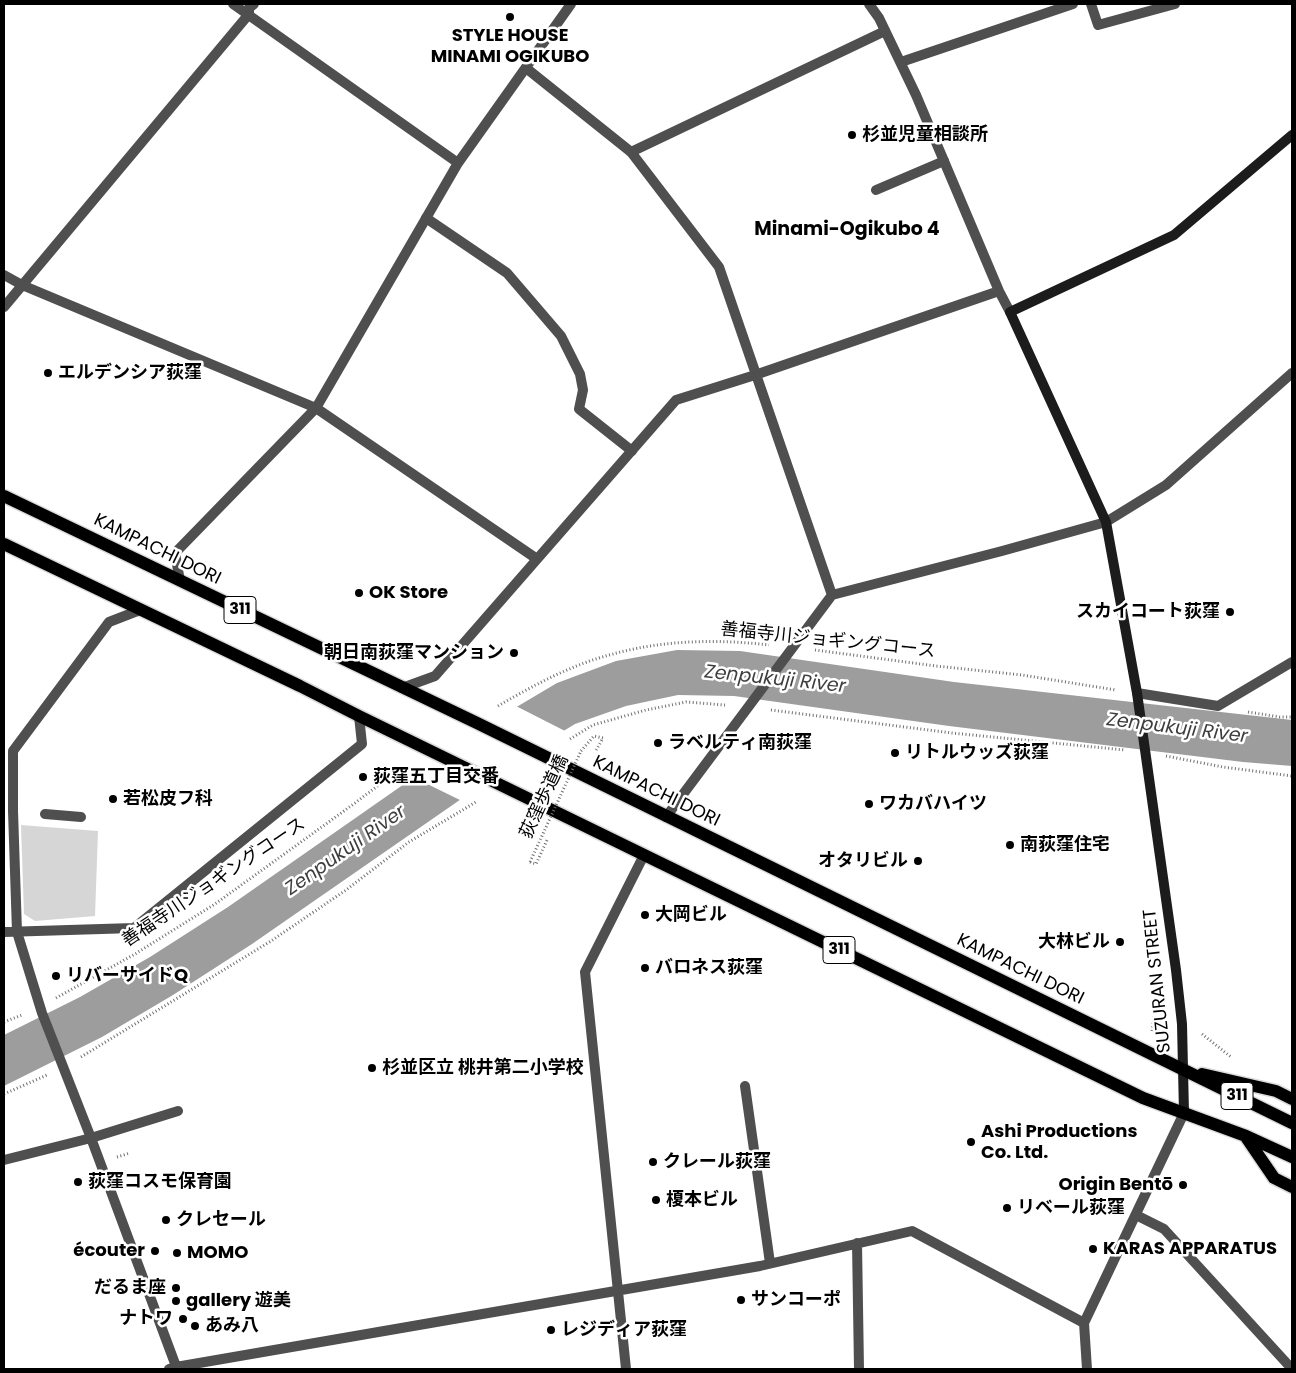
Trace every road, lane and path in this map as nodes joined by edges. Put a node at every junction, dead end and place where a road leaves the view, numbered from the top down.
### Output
1 (233, 4) edge
2 (254, 4) edge
3 (571, 4) edge
4 (869, 4) edge
5 (1073, 4) edge
6 (1091, 4) edge
7 (1175, 4) edge
8 (249, 14) junction
9 (885, 31) junction
10 (900, 62) junction
11 (526, 68) junction
12 (1292, 135) edge
13 (631, 152) junction
14 (944, 161) junction
15 (458, 163) junction
16 (876, 190) dead end
17 (426, 218) junction
18 (4, 275) edge
19 (22, 285) junction
20 (999, 292) junction
21 (4, 307) edge
22 (1010, 312) junction
23 (1292, 373) edge
24 (756, 375) junction
25 (316, 408) junction
26 (632, 451) junction
27 (4, 496) edge
28 (1106, 522) junction
29 (4, 544) edge
30 (537, 559) junction
31 (180, 581) junction
32 (832, 595) junction
33 (140, 610) junction
34 (791, 650) junction
35 (1292, 662) edge
36 (402, 688) junction
37 (1137, 696) junction
38 (750, 705) junction
39 (498, 706) dead end
40 (1218, 706) junction
41 (359, 716) junction
42 (1292, 717) edge
43 (994, 736) dead end
44 (570, 739) dead end
45 (596, 752) dead end
46 (403, 765) dead end
47 (476, 802) dead end
48 (45, 814) dead end
49 (80, 817) dead end
50 (666, 817) junction
51 (548, 838) dead end
52 (644, 855) junction
53 (4, 932) edge
54 (18, 932) junction
55 (42, 1010) junction
56 (4, 1022) edge
57 (62, 1062) junction
58 (1182, 1069) junction
59 (745, 1086) dead end
60 (4, 1094) edge
61 (1292, 1099) edge
62 (178, 1111) dead end
63 (1184, 1113) junction
64 (1292, 1123) edge
65 (1246, 1136) junction
66 (91, 1138) junction
67 (1292, 1157) edge
68 (4, 1160) edge
69 (1292, 1187) edge
70 (1136, 1216) junction
71 (857, 1243) junction
72 (770, 1263) junction
73 (618, 1290) junction
74 (1084, 1323) junction
75 (174, 1368) edge
76 (626, 1369) edge
77 (859, 1369) edge
78 (1087, 1369) edge
79 (1292, 1369) edge

1 - 8 street
2 - 8 street
3 - 11 street
4 - 9 street
5 - 10 street
6 - 7 street
8 - 15 street
8 - 19 street
9 - 10 street
9 - 13 street
10 - 14 street
11 - 13 street
11 - 15 street
12 - 22 street
13 - 24 street
14 - 16 street
14 - 20 street
15 - 17 street
17 - 25 street
17 - 26 street
18 - 19 street
19 - 21 street
19 - 25 street
20 - 22 street
20 - 24 street
22 - 28 street, SUZURAN STREET
23 - 28 street
24 - 26 street
24 - 32 street
25 - 30 street
25 - 31 street
26 - 30 street
27 - 31 main road, KAMPACHI DORI / 311
28 - 32 street
28 - 37 street, SUZURAN STREET
29 - 33 main road, 311
30 - 36 street
31 - 36 main road, KAMPACHI DORI / 311
32 - 34 street
33 - 41 main road, 311
33 - 54 street
34 - 37 path, 善福寺川ジョギングコース
34 - 38 street
34 - 39 path, 善福寺川ジョギングコース
35 - 40 street
36 - 50 main road, KAMPACHI DORI / 311
37 - 40 street
37 - 58 street, SUZURAN STREET
38 - 43 path
38 - 44 path
38 - 50 street
40 - 42 path
41 - 52 main road, 311
41 - 54 street
45 - 51 path, 荻窪歩道橋, bridge
46 - 55 path, 善福寺川ジョギングコース
47 - 57 path
48 - 49 street
50 - 58 main road, KAMPACHI DORI / 311
52 - 63 main road, 311
52 - 73 street
53 - 54 street
54 - 55 street
55 - 56 path, 善福寺川ジョギングコース
55 - 57 street
57 - 60 path
57 - 66 street
58 - 61 main road, 311
58 - 63 street, SUZURAN STREET
58 - 64 main road, KAMPACHI DORI / 311
59 - 72 street
62 - 66 street
63 - 65 main road, 311
63 - 70 street, SUZURAN STREET
65 - 67 main road, 311
65 - 69 main road
66 - 68 street
66 - 75 street
70 - 74 street, SUZURAN STREET
70 - 79 street
71 - 72 street
71 - 74 street
71 - 77 street
72 - 73 street
73 - 75 street
73 - 76 street
74 - 78 street, SUZURAN STREET

